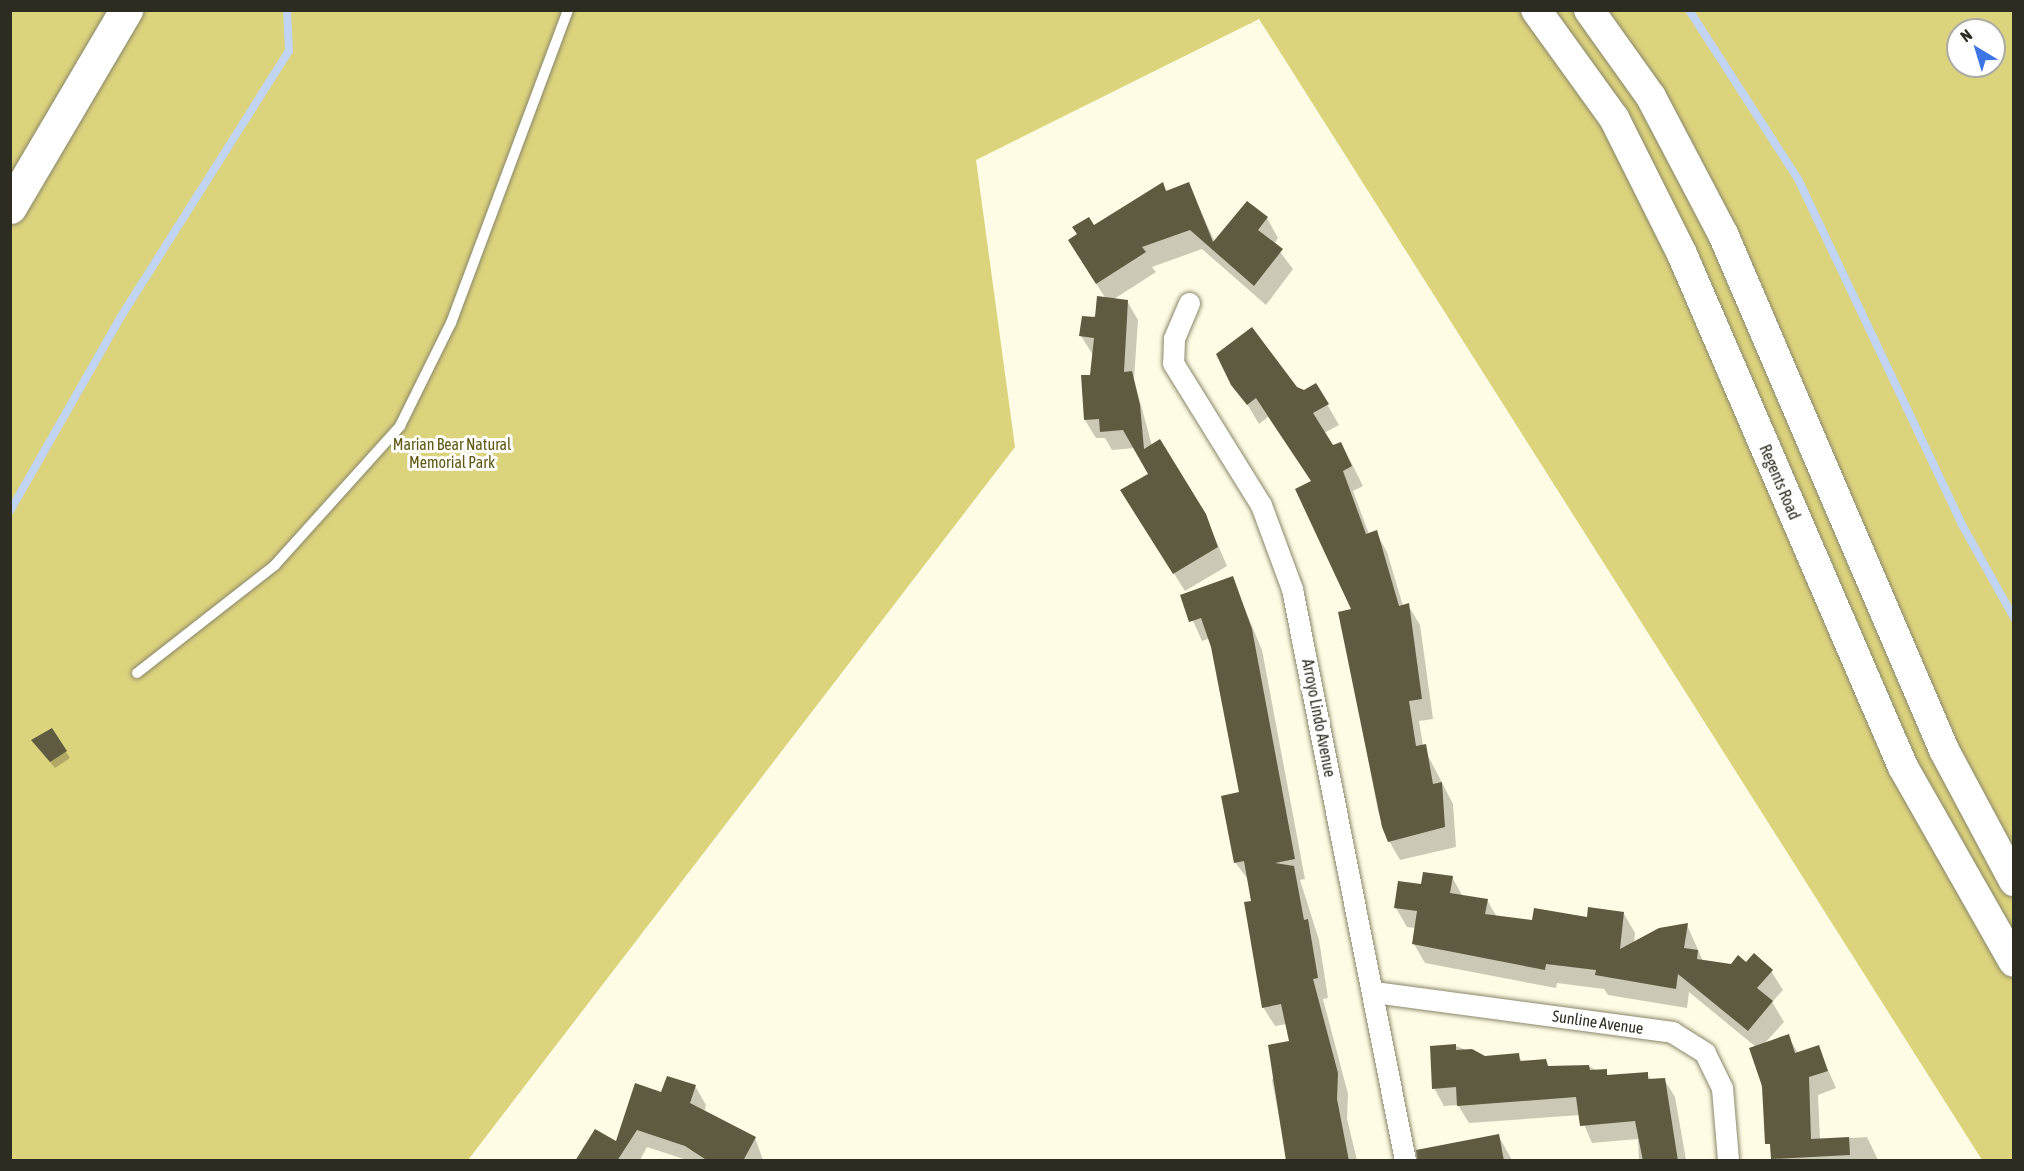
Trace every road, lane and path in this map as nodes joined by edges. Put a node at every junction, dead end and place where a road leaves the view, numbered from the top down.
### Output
1 (126, 10) edge
2 (568, 10) edge
3 (1536, 10) edge
4 (1589, 10) edge
5 (10, 207) edge
6 (1189, 303) dead end
7 (138, 673) dead end
8 (2013, 881) edge
9 (2013, 962) edge
10 (1374, 992) junction
11 (1405, 1161) edge
12 (1728, 1161) edge

1 - 5 highway
2 - 7 lane
3 - 9 main road, Regents Road
4 - 8 main road
6 - 10 street, Arroyo Lindo Avenue
10 - 11 street, Arroyo Lindo Avenue
10 - 12 street, Sunline Avenue

